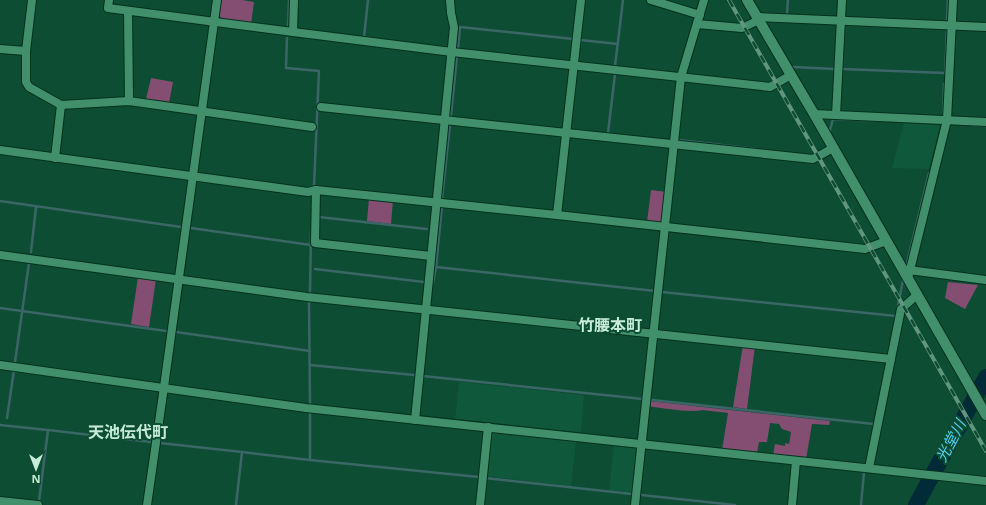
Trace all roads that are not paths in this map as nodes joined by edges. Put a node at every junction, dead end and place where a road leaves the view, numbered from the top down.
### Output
1 (32, 0) edge
2 (109, 0) edge
3 (217, 0) edge
4 (294, 0) edge
5 (450, 0) edge
6 (581, 0) edge
7 (651, 0) edge
8 (704, 0) edge
9 (747, 0) edge
10 (842, 0) edge
11 (953, 0) edge
12 (128, 11) junction
13 (758, 18) junction
14 (699, 19) junction
15 (841, 20) junction
16 (214, 22) junction
17 (951, 25) junction
18 (986, 28) edge
19 (292, 32) junction
20 (0, 49) edge
21 (26, 51) junction
22 (452, 52) junction
23 (574, 65) junction
24 (791, 75) junction
25 (682, 77) junction
26 (129, 101) junction
27 (61, 105) junction
28 (321, 107) dead end
29 (202, 111) junction
30 (814, 114) junction
31 (836, 115) junction
32 (445, 120) junction
33 (947, 120) junction
34 (986, 122) edge
35 (312, 127) dead end
36 (566, 133) junction
37 (674, 145) junction
38 (833, 148) junction
39 (0, 150) edge
40 (55, 158) junction
41 (193, 177) junction
42 (316, 190) junction
43 (436, 202) junction
44 (557, 215) junction
45 (666, 227) junction
46 (886, 241) junction
47 (0, 255) edge
48 (431, 256) junction
49 (908, 274) junction
50 (179, 279) junction
51 (986, 280) edge
52 (917, 295) junction
53 (425, 309) junction
54 (654, 333) junction
55 (890, 358) junction
56 (0, 365) edge
57 (164, 387) junction
58 (986, 414) edge
59 (415, 420) junction
60 (488, 427) junction
61 (642, 444) junction
62 (796, 460) junction
63 (869, 468) junction
64 (986, 481) edge
65 (0, 501) edge
66 (38, 505) edge
67 (147, 505) edge
68 (480, 505) edge
69 (635, 505) edge
70 (792, 505) edge

1 - 21 street
2 - 12 street
3 - 16 street
4 - 19 street
5 - 22 street
6 - 23 street
7 - 14 street
8 - 14 street
9 - 13 street
10 - 15 street
11 - 17 street
12 - 16 street
12 - 26 street
13 - 14 street
13 - 15 street
13 - 24 street
14 - 25 street
15 - 17 street
15 - 31 street
16 - 19 street
16 - 29 street
17 - 18 street
17 - 33 street
19 - 22 street
20 - 21 street
21 - 27 street
22 - 23 street
22 - 32 street
23 - 25 street
23 - 36 street
24 - 25 street
24 - 30 street
25 - 37 street
26 - 27 street
26 - 29 street
27 - 40 street
28 - 32 street
29 - 35 street
29 - 41 street
30 - 31 street
30 - 38 street
31 - 33 street
32 - 36 street
32 - 43 street
33 - 34 street
33 - 49 street
36 - 37 street
36 - 44 street
37 - 38 street
37 - 45 street
38 - 46 street
39 - 40 street
40 - 41 street
41 - 42 street
41 - 50 street
42 - 43 street
42 - 48 street
43 - 44 street
43 - 48 street
44 - 45 street
45 - 46 street
45 - 54 street
46 - 49 street
47 - 50 street
48 - 53 street
49 - 51 street
49 - 52 street
50 - 53 street
50 - 57 street
52 - 55 street
52 - 58 street
53 - 54 street
53 - 59 street
54 - 55 street
54 - 61 street
55 - 63 street
56 - 57 street
57 - 59 street
57 - 67 street
59 - 60 street
60 - 61 street
60 - 68 street
61 - 62 street
61 - 69 street
62 - 63 street
62 - 70 street
63 - 64 street
65 - 66 street

